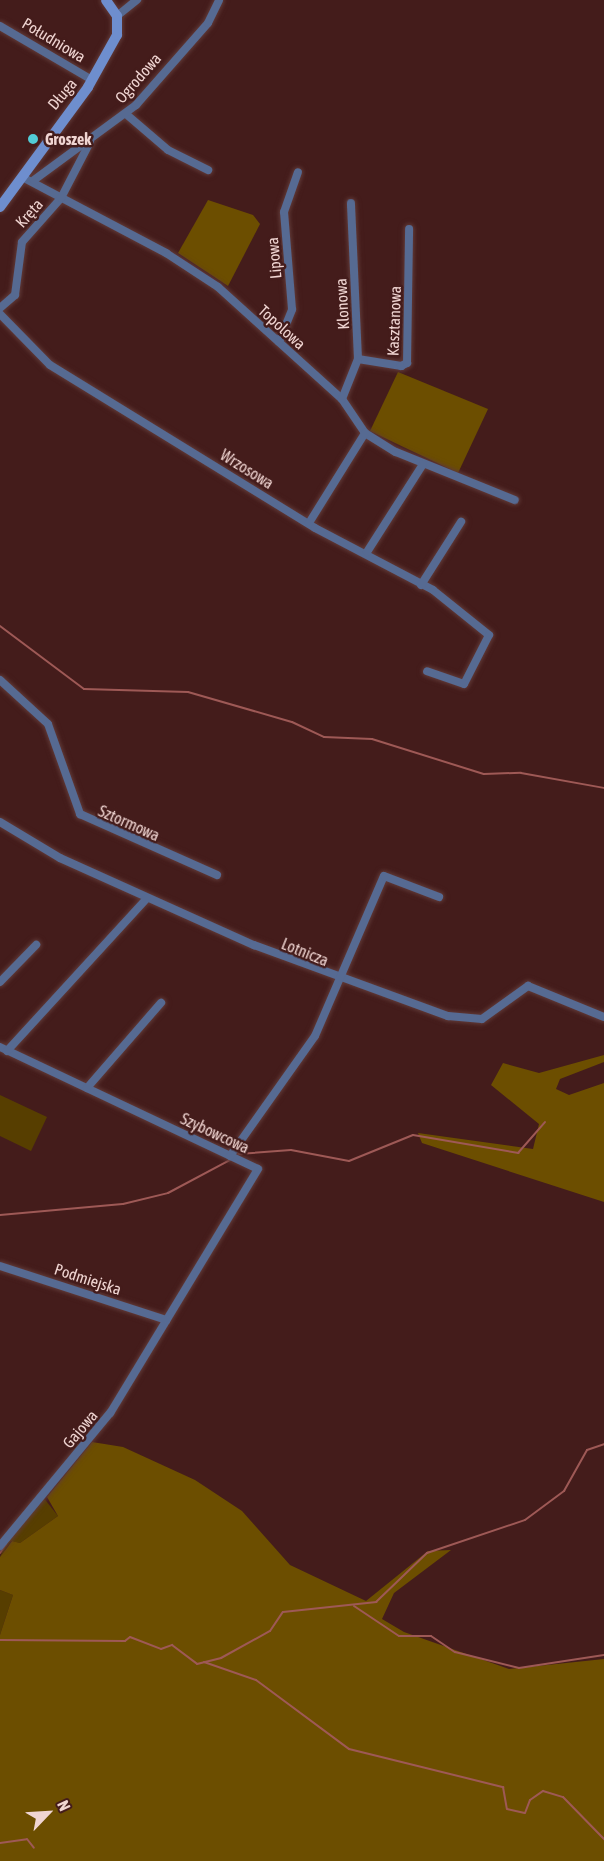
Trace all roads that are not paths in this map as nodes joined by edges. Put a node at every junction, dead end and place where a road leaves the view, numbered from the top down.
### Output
1 (106, 0) edge
2 (137, 0) edge
3 (219, 0) edge
4 (117, 16) junction
5 (0, 26) edge
6 (92, 80) junction
7 (126, 114) junction
8 (93, 137) junction
9 (208, 170) dead end
10 (298, 172) dead end
11 (29, 179) junction
12 (61, 198) junction
13 (351, 203) dead end
14 (0, 207) edge
15 (409, 230) dead end
16 (0, 308) edge
17 (0, 314) edge
18 (279, 342) junction
19 (358, 359) junction
20 (342, 399) junction
21 (365, 434) junction
22 (423, 464) junction
23 (515, 500) dead end
24 (461, 522) dead end
25 (309, 524) junction
26 (367, 552) junction
27 (421, 585) junction
28 (427, 671) dead end
29 (0, 680) edge
30 (0, 822) edge
31 (217, 875) dead end
32 (439, 897) dead end
33 (147, 898) junction
34 (36, 945) dead end
35 (337, 979) junction
36 (0, 982) edge
37 (161, 1003) dead end
38 (604, 1017) edge
39 (4, 1049) edge
40 (87, 1088) junction
41 (230, 1156) junction
42 (0, 1266) edge
43 (166, 1320) junction
44 (0, 1546) edge

1 - 4 street
2 - 4 street
3 - 7 street, Ogrodowa
4 - 6 street, Długa
5 - 6 street, Południowa
6 - 11 street, Długa
7 - 8 street, Ogrodowa
7 - 9 street
8 - 11 street, Ogrodowa
8 - 12 street, Kręta
10 - 18 street, Lipowa
11 - 12 street, Topolowa
11 - 14 street, Długa
12 - 16 street, Kręta
12 - 18 street, Topolowa
13 - 19 street, Klonowa
15 - 19 street, Kasztanowa
17 - 25 street, Wrzosowa
18 - 20 street, Topolowa
19 - 20 street, Klonowa
20 - 21 street, Topolowa
21 - 22 street, Topolowa
21 - 25 street
22 - 23 street, Topolowa
22 - 26 street
24 - 27 street
25 - 26 street, Wrzosowa
26 - 27 street, Wrzosowa
27 - 28 street, Wrzosowa
29 - 31 street, Sztormowa
30 - 33 street, Lotnicza
32 - 35 street
33 - 35 street, Lotnicza
33 - 39 street
34 - 36 street
35 - 38 street, Lotnicza
35 - 41 street
37 - 40 street
39 - 40 street, Szybowcowa
40 - 41 street, Szybowcowa
41 - 43 street, Szybowcowa
42 - 43 street, Podmiejska
43 - 44 street, Gajowa

